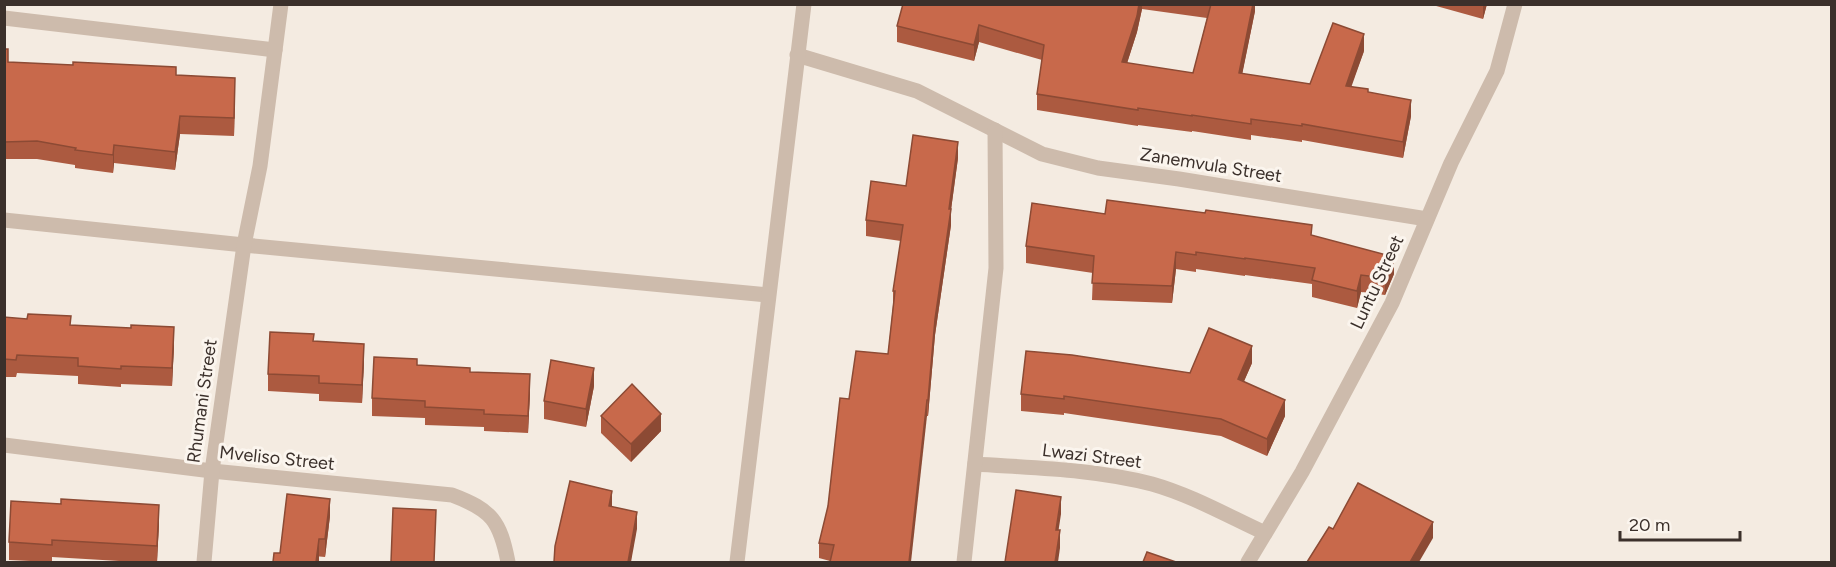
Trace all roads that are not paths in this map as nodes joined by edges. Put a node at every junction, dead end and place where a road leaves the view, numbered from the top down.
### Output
1 (281, 4) edge
2 (804, 4) edge
3 (1515, 4) edge
4 (4, 18) edge
5 (275, 50) junction
6 (797, 55) junction
7 (995, 130) junction
8 (1427, 219) junction
9 (4, 220) edge
10 (244, 245) junction
11 (768, 295) junction
12 (4, 445) edge
13 (975, 464) junction
14 (212, 471) junction
15 (1265, 533) junction
16 (204, 562) edge
17 (508, 562) edge
18 (737, 562) edge
19 (964, 562) edge
20 (1248, 562) edge

1 - 5 street, Rhumani Street
2 - 6 street
3 - 8 street, Luntu Street
4 - 5 street
5 - 10 street, Rhumani Street
6 - 7 street, Zanemvula Street
6 - 11 street
7 - 8 street, Zanemvula Street
7 - 13 street
8 - 15 street, Luntu Street
9 - 10 street
10 - 11 street
10 - 14 street, Rhumani Street
11 - 18 street
12 - 14 street, Mveliso Street
13 - 15 street, Lwazi Street
13 - 19 street
14 - 16 street, Rhumani Street
14 - 17 street, Mveliso Street
15 - 20 street, Luntu Street

